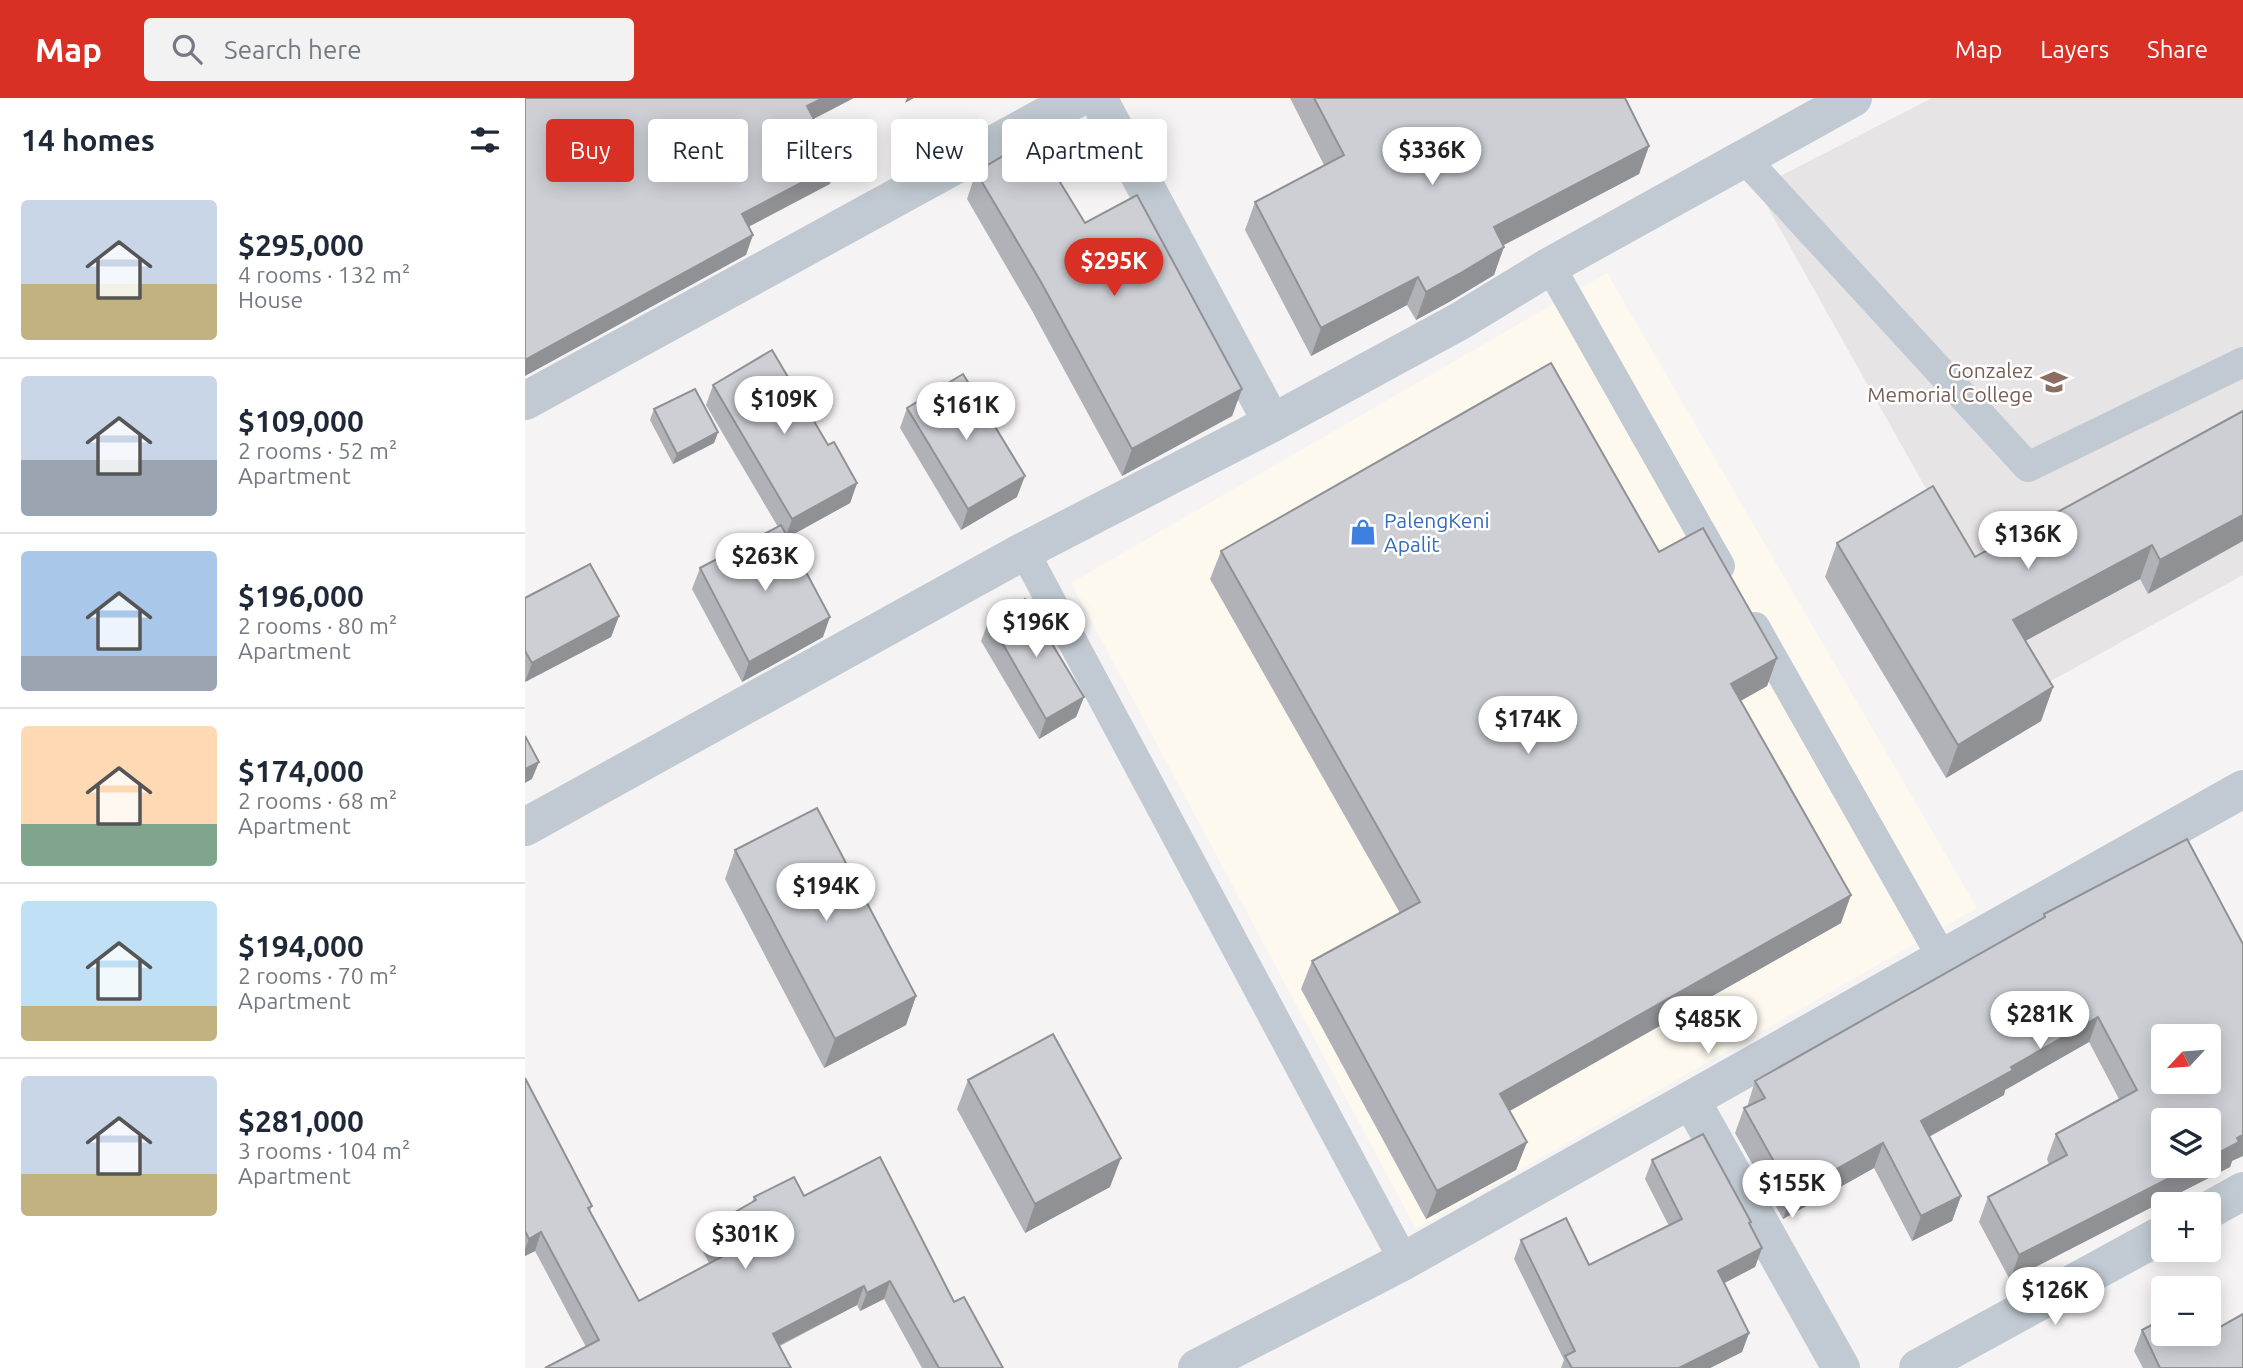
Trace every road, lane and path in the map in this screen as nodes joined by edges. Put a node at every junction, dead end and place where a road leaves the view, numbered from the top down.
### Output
1 (1078, 98) edge
2 (1098, 98) edge
3 (1853, 98) edge
4 (1744, 158) junction
5 (1550, 266) junction
6 (2243, 362) edge
7 (525, 401) edge
8 (1272, 423) junction
9 (1024, 551) junction
10 (2243, 789) edge
11 (525, 827) edge
12 (1943, 959) junction
13 (1691, 1100) junction
14 (2243, 1191) edge
15 (2221, 1203) edge
16 (2151, 1241) edge
17 (1404, 1261) junction
18 (1197, 1368) edge
19 (1841, 1368) edge
20 (1919, 1368) edge

1 - 7 street
2 - 8 street
3 - 4 street
4 - 5 street
4 - 6 lane
5 - 8 street
5 - 12 lane
8 - 9 street
9 - 11 street
9 - 17 lane
10 - 12 street
12 - 13 street
13 - 17 street
13 - 19 street
14 - 15 street
16 - 20 street
17 - 18 street

